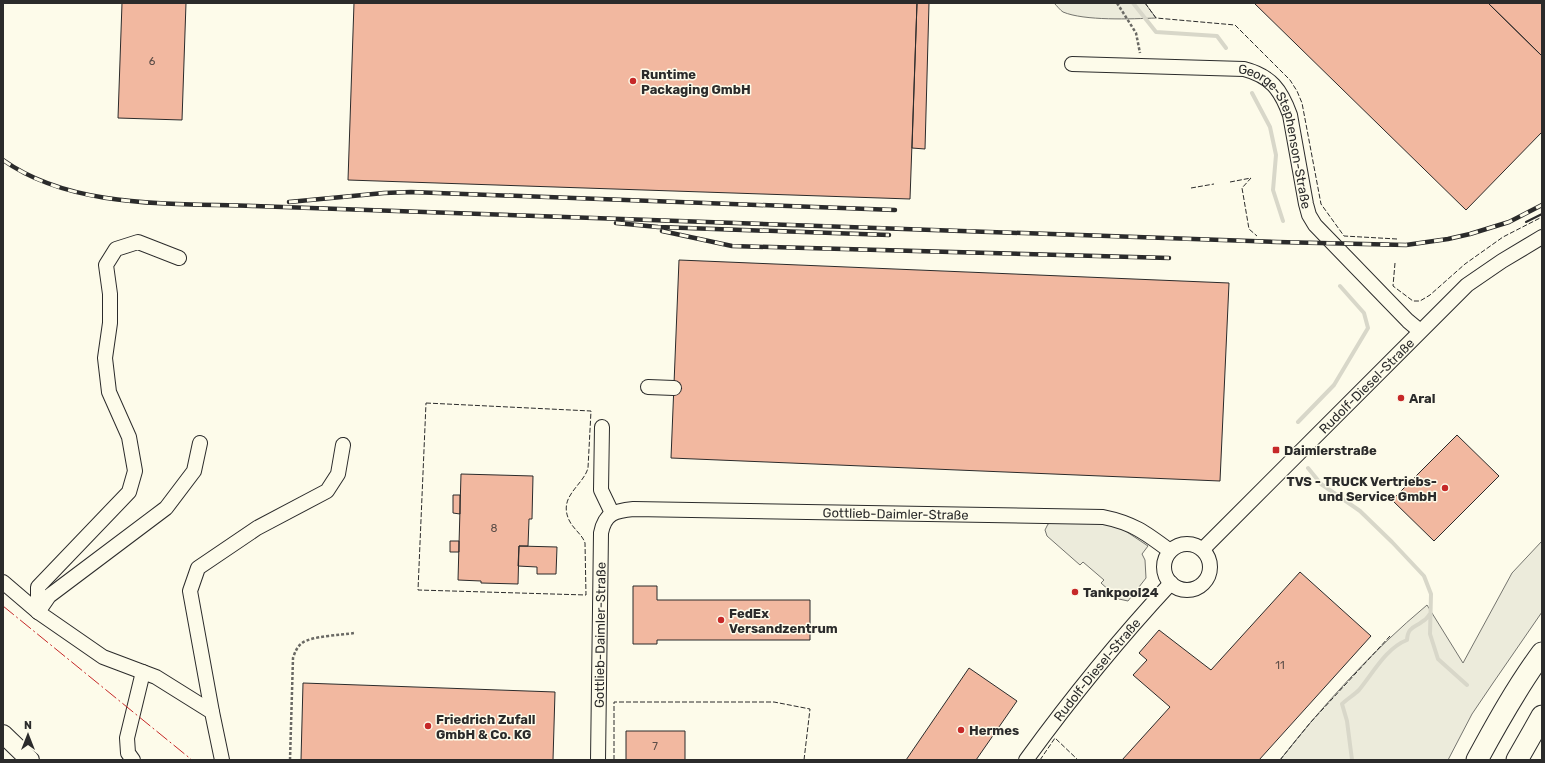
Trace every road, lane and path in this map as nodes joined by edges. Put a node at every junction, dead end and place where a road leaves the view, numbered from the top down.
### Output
1 (1118, 3) edge
2 (1072, 64) dead end
3 (1143, 65) junction
4 (1542, 237) edge
5 (179, 258) dead end
6 (1420, 331) junction
7 (648, 387) dead end
8 (674, 388) dead end
9 (602, 427) dead end
10 (200, 443) dead end
11 (343, 445) dead end
12 (612, 513) junction
13 (1203, 549) junction
14 (1170, 551) junction
15 (3, 582) edge
16 (1171, 583) junction
17 (38, 612) junction
18 (354, 633) dead end
19 (1542, 653) edge
20 (143, 672) junction
21 (212, 712) junction
22 (1542, 716) edge
23 (3, 734) edge
24 (30, 760) edge
25 (134, 760) edge
26 (222, 760) edge
27 (290, 760) edge
28 (598, 760) edge
29 (1026, 760) edge
30 (1477, 760) edge
31 (1517, 760) edge

1 - 3 path
2 - 3 street, George-Stephenson-Straße
3 - 6 street, George-Stephenson-Straße
4 - 6 street, Rudolf-Diesel-Straße
5 - 17 street
6 - 13 street, Rudolf-Diesel-Straße
7 - 8 street
9 - 12 street
10 - 17 street
11 - 21 street
12 - 14 street, Gottlieb-Daimler-Straße
12 - 28 street, Gottlieb-Daimler-Straße
13 - 14 street
13 - 16 street
14 - 16 street
15 - 17 street
16 - 29 street, Rudolf-Diesel-Straße
17 - 20 street
18 - 27 path
19 - 30 highway
20 - 21 street
20 - 25 street
21 - 26 street
22 - 31 highway
23 - 24 main road

